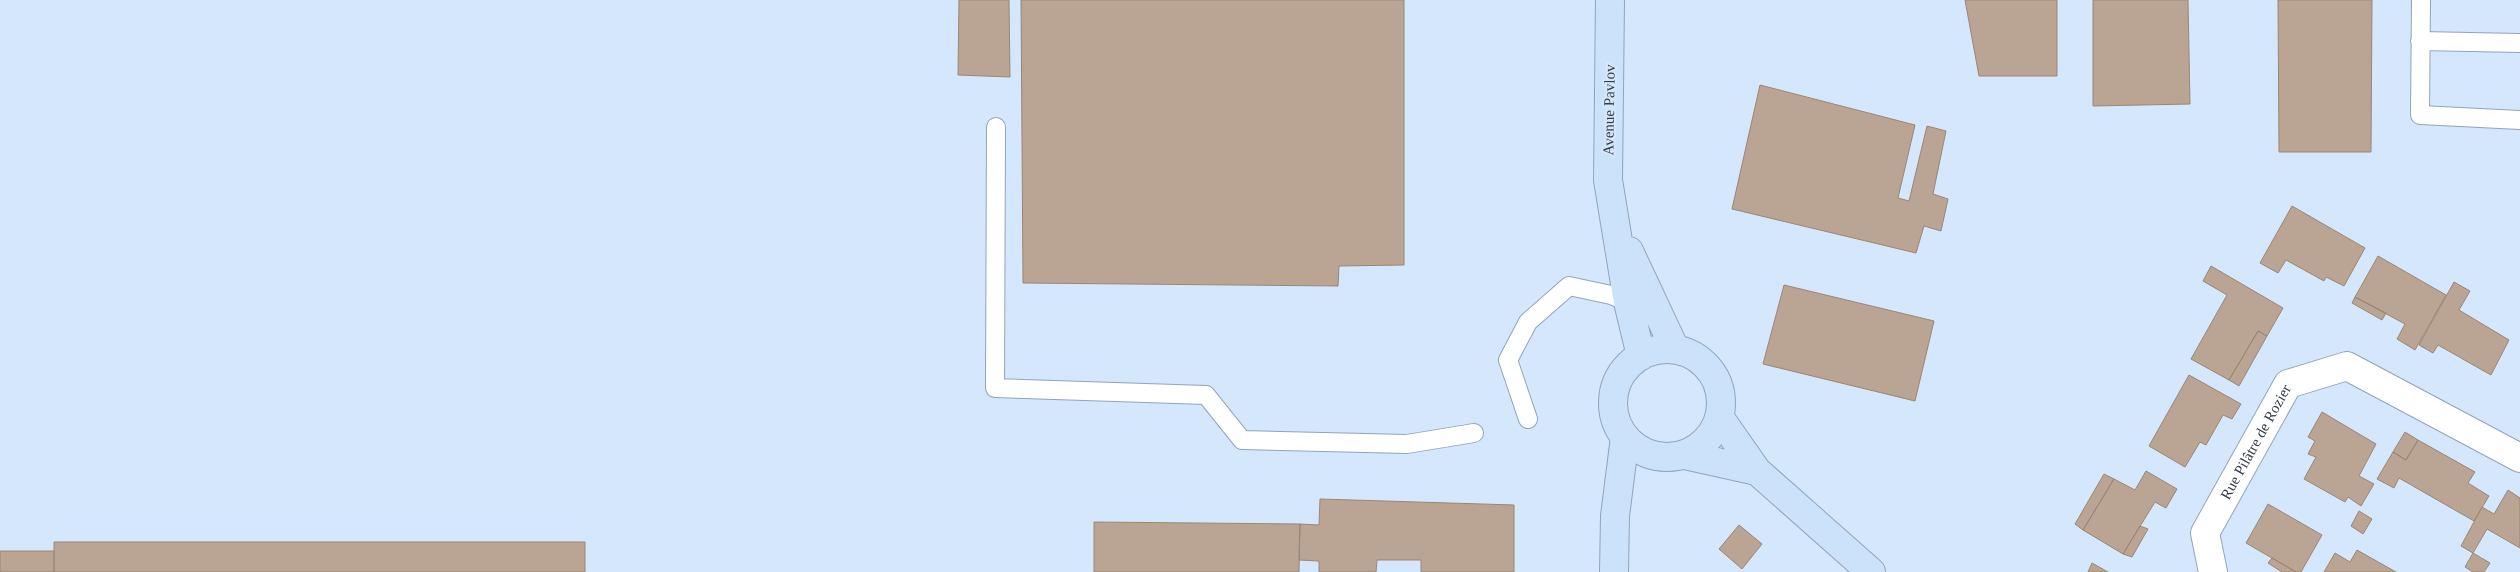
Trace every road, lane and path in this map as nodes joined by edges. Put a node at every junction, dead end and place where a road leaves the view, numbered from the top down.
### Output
1 (1610, 0) edge
2 (2421, 0) edge
3 (2420, 41) junction
4 (2520, 43) edge
5 (2520, 120) edge
6 (996, 127) dead end
7 (1614, 220) junction
8 (1628, 302) junction
9 (1675, 350) junction
10 (1641, 356) junction
11 (1720, 418) junction
12 (1528, 419) dead end
13 (1474, 433) dead end
14 (1625, 437) junction
15 (1685, 454) junction
16 (1651, 455) junction
17 (2520, 458) edge
18 (1757, 472) junction
19 (1615, 516) junction
20 (1614, 572) edge
21 (1870, 572) edge
22 (2213, 572) edge

1 - 7 street, Avenue Pavlov
2 - 3 lane
3 - 4 lane
3 - 5 lane
6 - 13 lane
7 - 8 street, Avenue Pavlov
7 - 9 street, Avenue Pavlov
8 - 10 street, Avenue Pavlov
8 - 12 lane
9 - 10 street
9 - 11 street
10 - 14 street
11 - 15 street
11 - 18 street
14 - 16 street
14 - 19 street
15 - 16 street
15 - 18 street
16 - 19 street
17 - 22 street, Rue Pilâtre de Rozier
18 - 21 street
19 - 20 street

